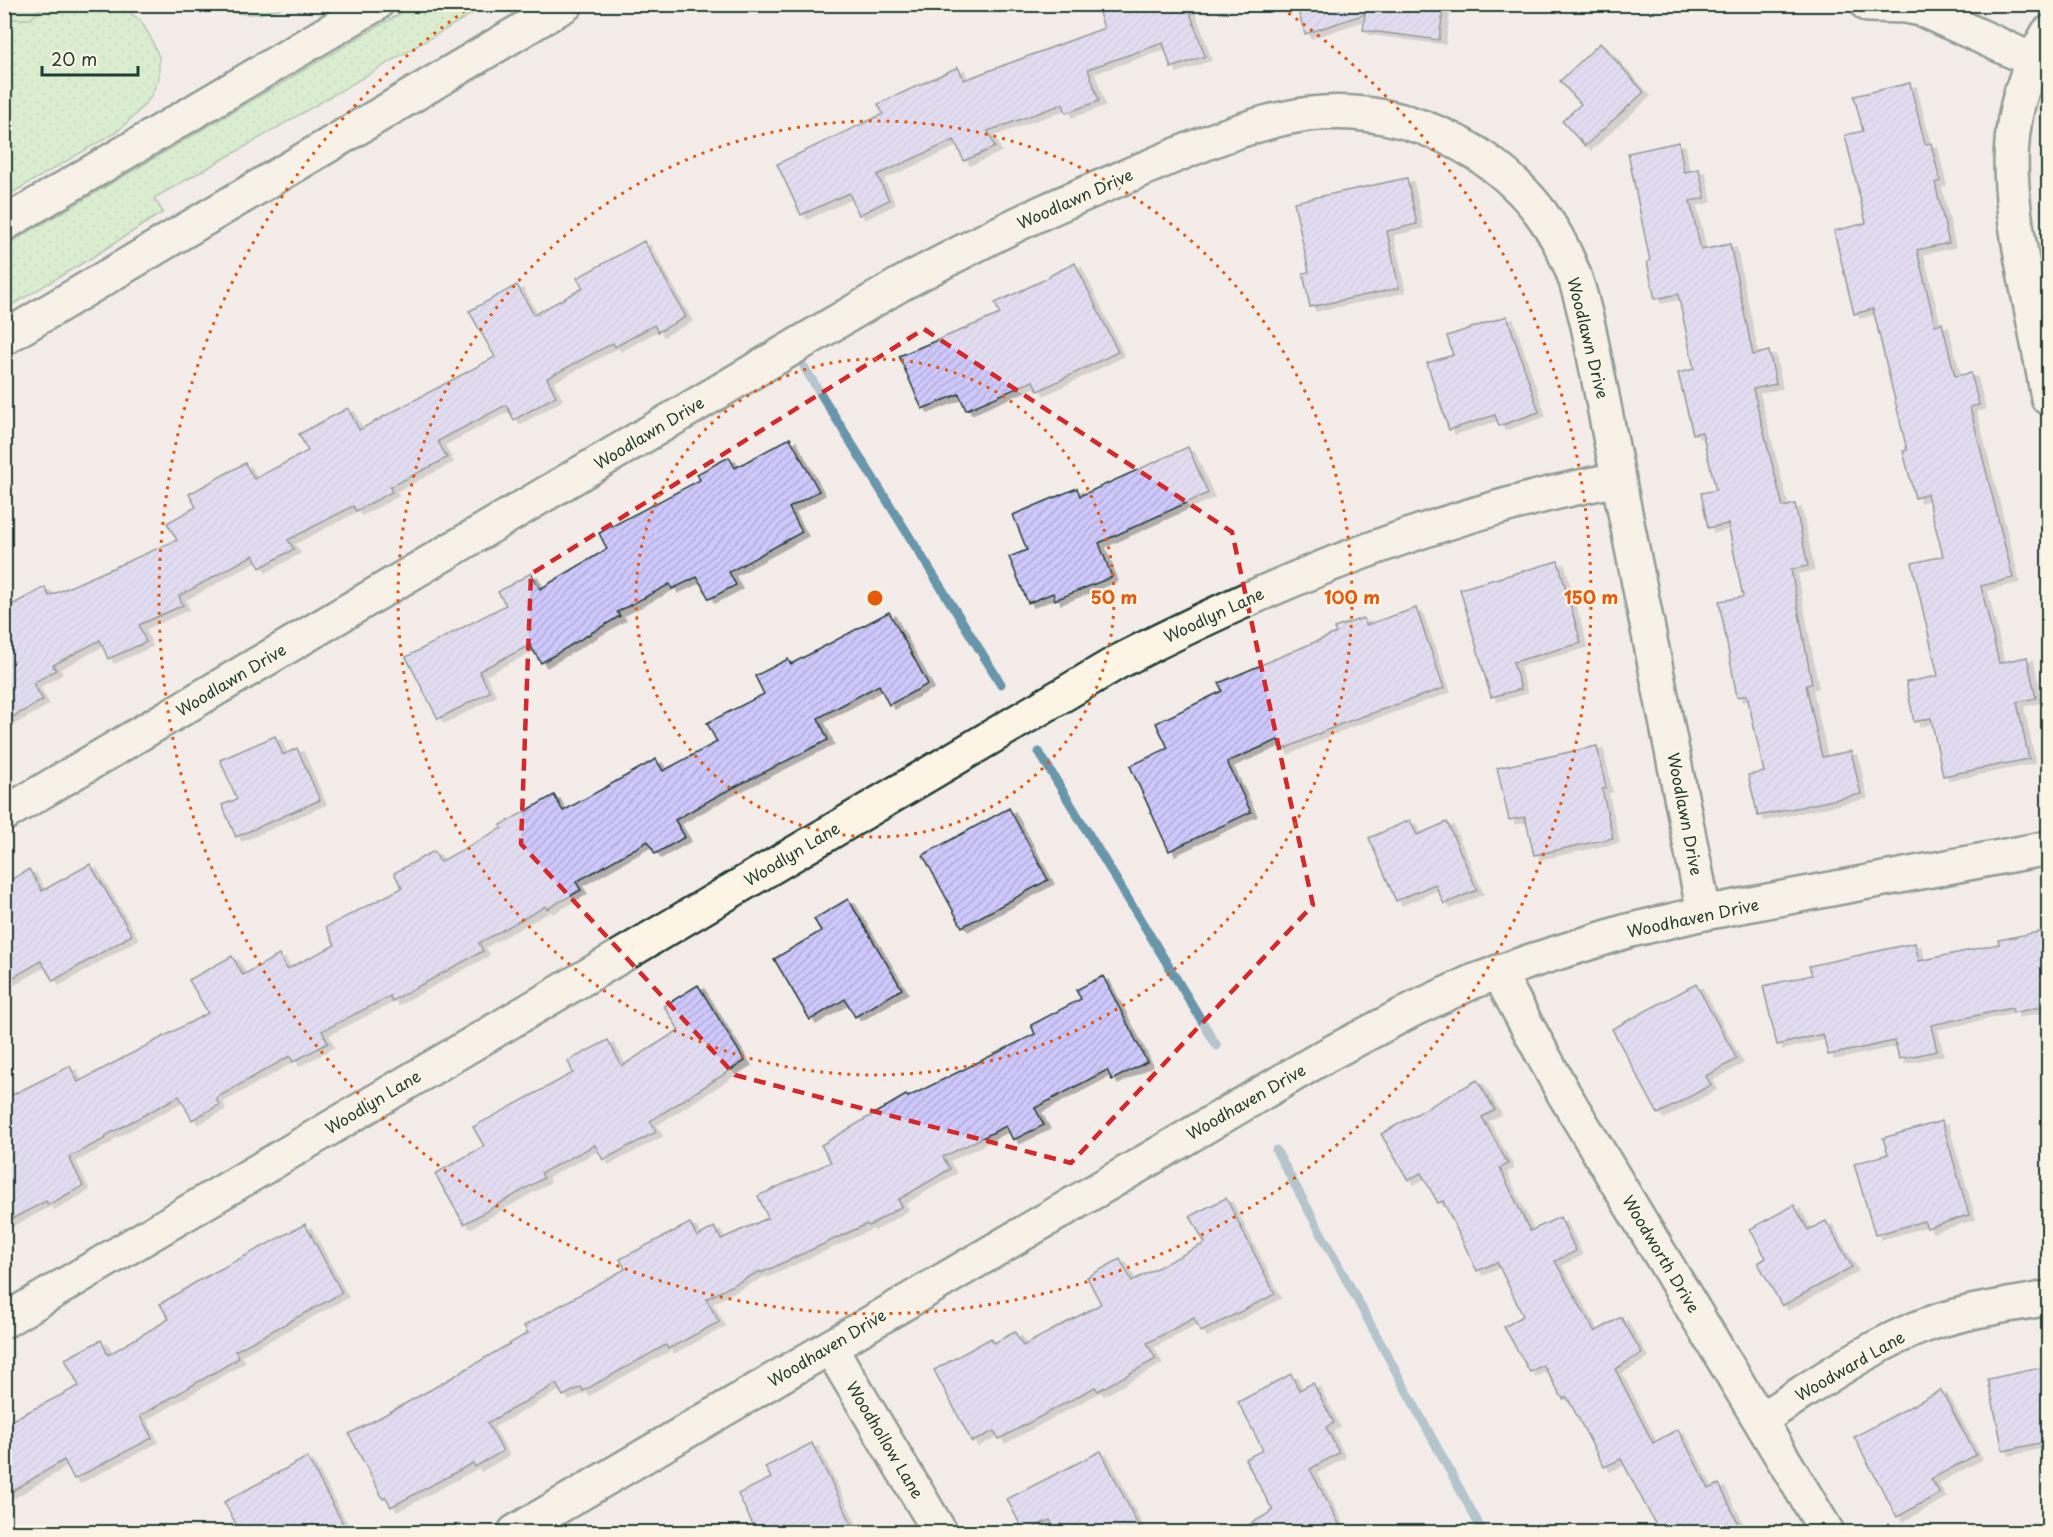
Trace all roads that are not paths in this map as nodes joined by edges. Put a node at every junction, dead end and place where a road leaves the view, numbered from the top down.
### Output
1 (376, 4) edge
2 (566, 4) edge
3 (1868, 5) edge
4 (2049, 33) edge
5 (2032, 60) junction
6 (4, 224) edge
7 (4, 338) edge
8 (2048, 396) edge
9 (1619, 479) junction
10 (4, 814) edge
11 (2049, 848) edge
12 (1704, 913) junction
13 (1498, 972) junction
14 (2049, 1298) edge
15 (4, 1321) edge
16 (830, 1347) junction
17 (1761, 1419) junction
18 (515, 1533) edge
19 (940, 1533) edge
20 (1827, 1533) edge

1 - 6 street
2 - 7 street
3 - 5 street
4 - 5 street
5 - 8 street
9 - 10 street, Woodlawn Drive
9 - 12 street, Woodlawn Drive
9 - 15 street, Woodlyn Lane
11 - 12 street, Woodhaven Drive
12 - 13 street, Woodhaven Drive
13 - 16 street, Woodhaven Drive
13 - 17 street, Woodworth Drive
14 - 17 street, Woodward Lane
16 - 18 street, Woodhaven Drive
16 - 19 street, Woodhollow Lane
17 - 20 street, Woodworth Drive

